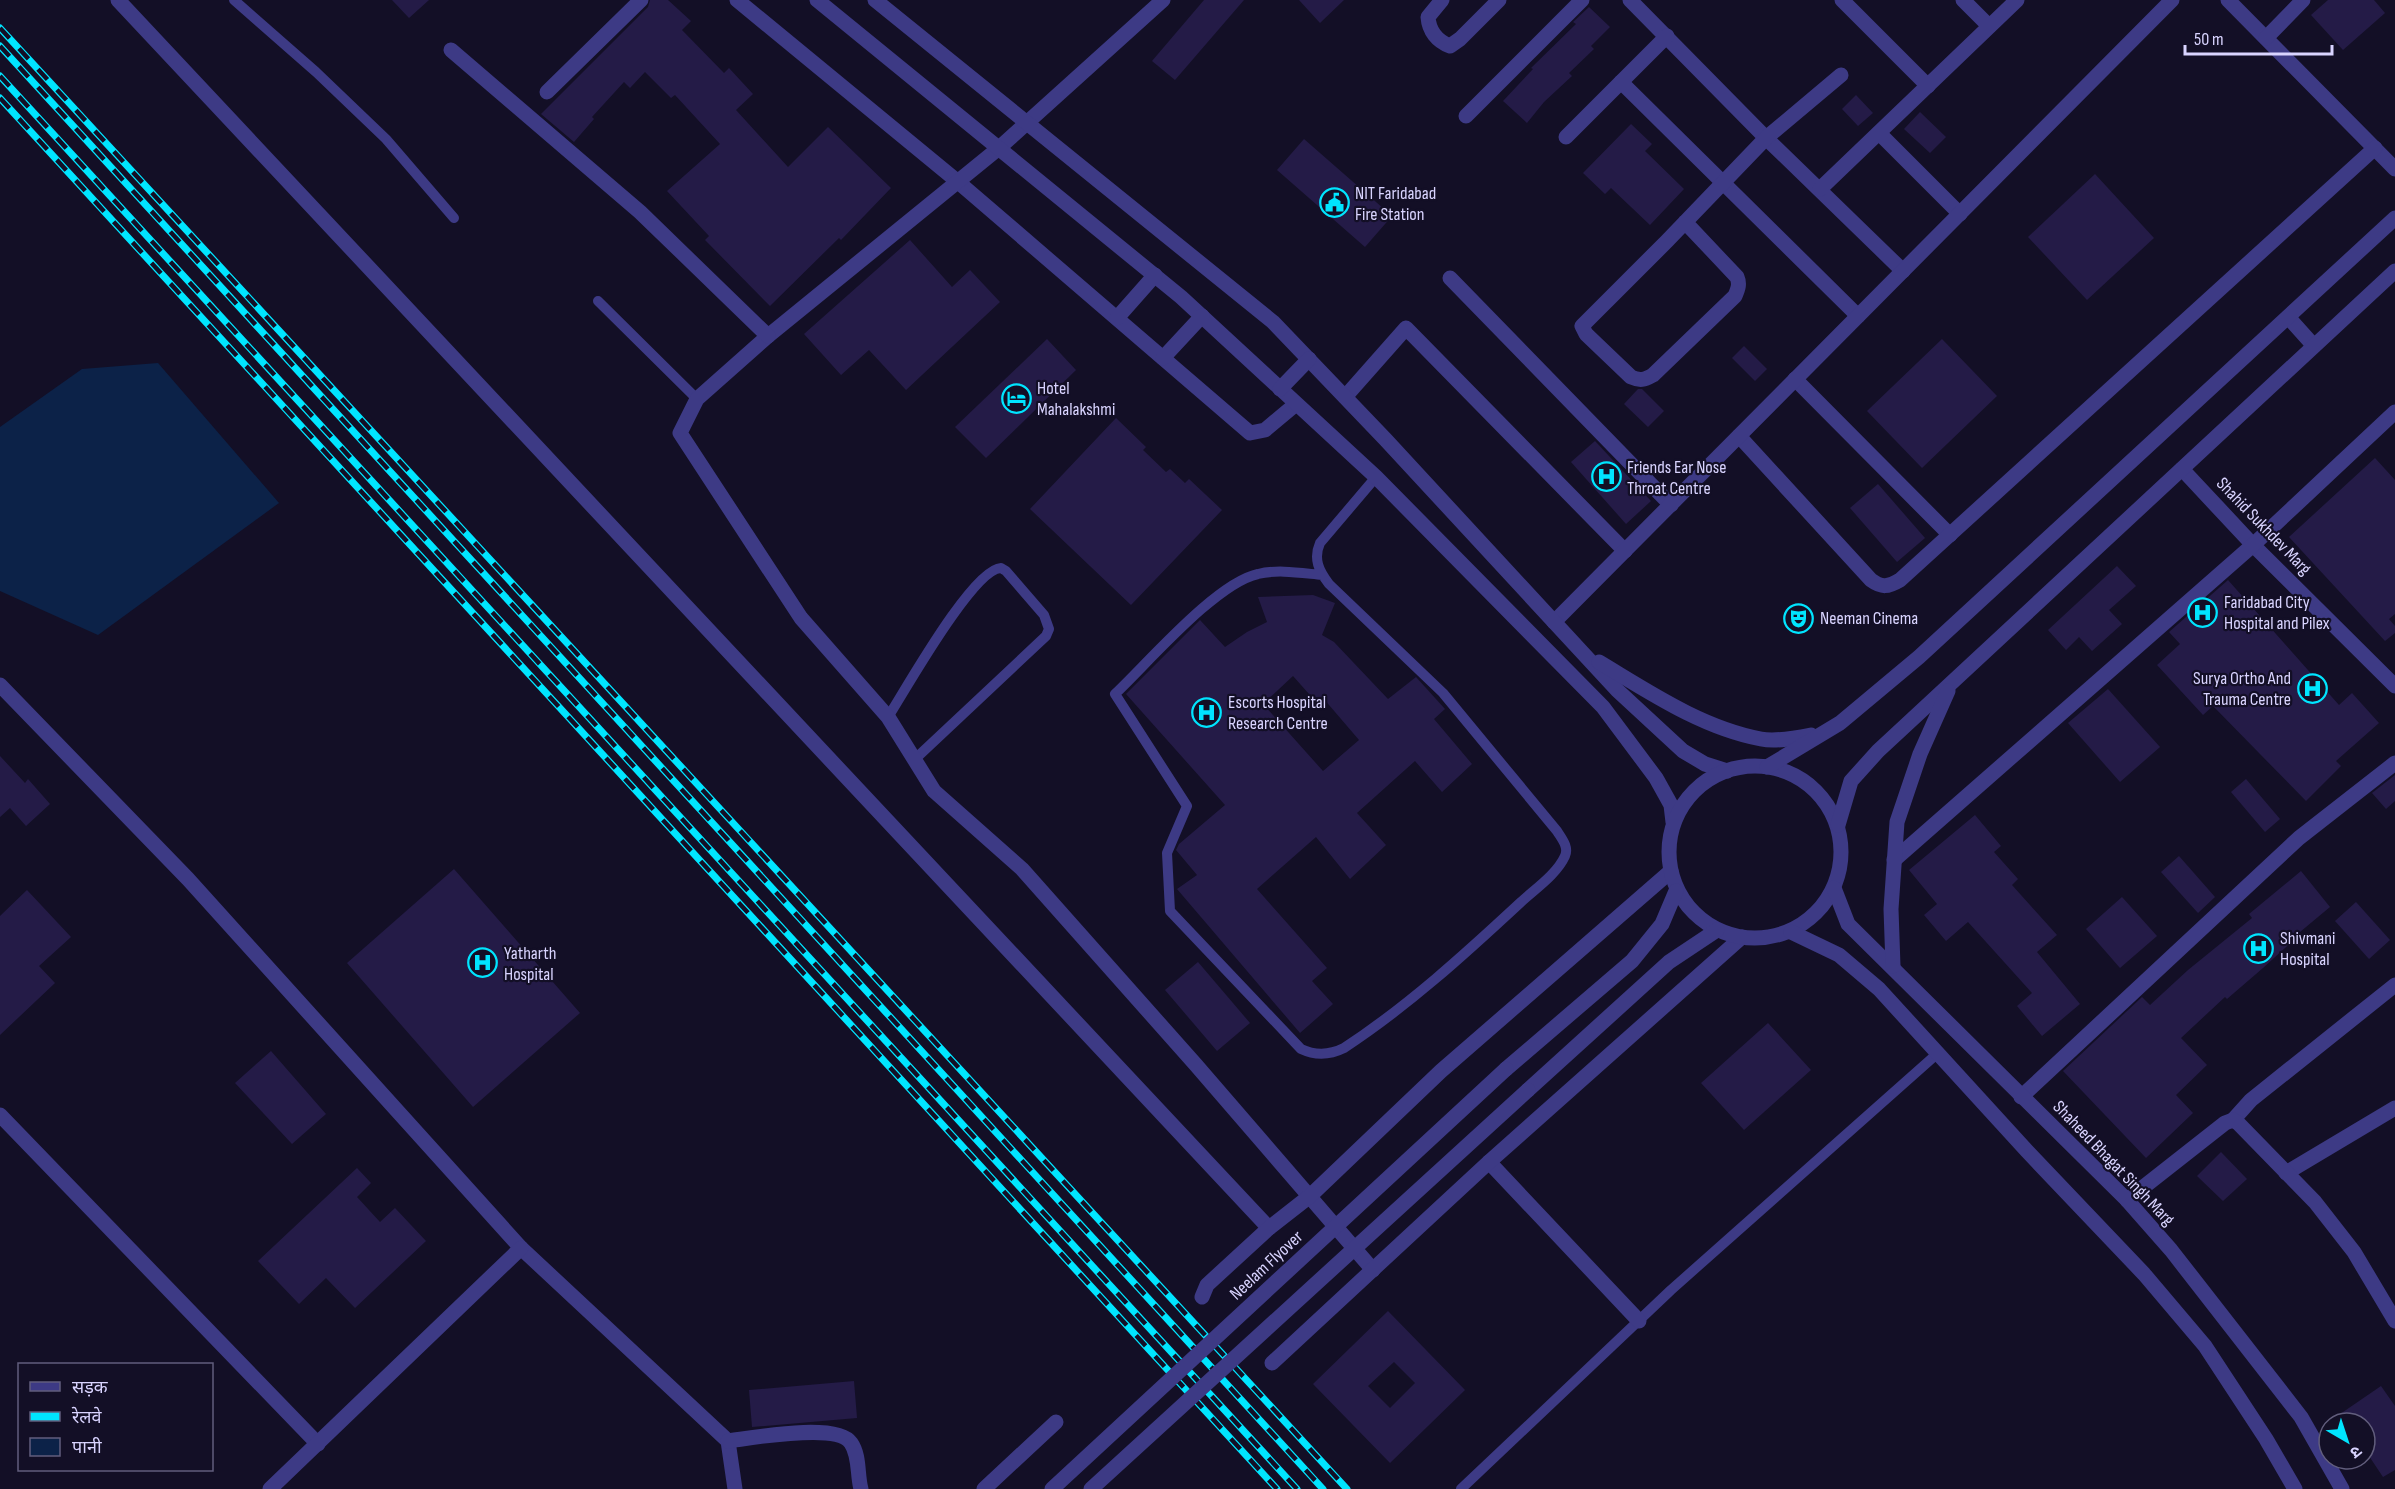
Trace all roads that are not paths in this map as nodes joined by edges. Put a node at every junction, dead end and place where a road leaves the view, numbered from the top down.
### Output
1 (118, 0) edge
2 (234, 0) edge
3 (641, 0) edge
4 (738, 0) edge
5 (817, 0) edge
6 (875, 0) edge
7 (1163, 0) edge
8 (1442, 0) edge
9 (1499, 0) edge
10 (1582, 0) edge
11 (1842, 0) edge
12 (1963, 0) edge
13 (2017, 0) edge
14 (2172, 0) edge
15 (2228, 0) edge
16 (2303, 0) edge
17 (1637, 2) edge
18 (1989, 26) junction
19 (1666, 36) junction
20 (2266, 38) junction
21 (451, 50) dead end
22 (1841, 75) dead end
23 (1621, 82) junction
24 (1928, 86) junction
25 (547, 92) dead end
26 (1467, 116) dead end
27 (1026, 124) junction
28 (1879, 133) junction
29 (1566, 137) dead end
30 (1766, 138) junction
31 (999, 148) junction
32 (2375, 148) junction
33 (2395, 169) edge
34 (957, 181) junction
35 (1723, 183) junction
36 (1820, 189) junction
37 (1960, 214) junction
38 (454, 218) dead end
39 (2395, 218) edge
40 (1685, 222) junction
41 (1903, 271) junction
42 (2395, 271) edge
43 (1155, 275) junction
44 (1450, 278) dead end
45 (598, 301) dead end
46 (1202, 316) junction
47 (1858, 316) junction
48 (2288, 317) junction
49 (1117, 318) junction
50 (768, 336) junction
51 (2314, 346) junction
52 (1163, 358) junction
53 (1309, 359) junction
54 (1795, 379) junction
55 (1280, 388) junction
56 (1345, 397) junction
57 (697, 399) junction
58 (1296, 404) junction
59 (2395, 412) edge
60 (1739, 436) junction
61 (2182, 469) junction
62 (1376, 477) junction
63 (1671, 505) junction
64 (1950, 535) junction
65 (2253, 544) junction
66 (1625, 550) junction
67 (1322, 575) junction
68 (1554, 622) junction
69 (1583, 653) junction
70 (1950, 685) junction
71 (0, 686) edge
72 (2395, 686) edge
73 (888, 717) junction
74 (1825, 732) junction
75 (914, 760) junction
76 (2395, 763) edge
77 (1767, 767) junction
78 (1727, 771) junction
79 (1673, 822) junction
80 (1838, 825) junction
81 (1894, 860) junction
82 (1671, 871) junction
83 (1834, 888) junction
84 (1676, 891) junction
85 (1717, 930) junction
86 (1791, 932) junction
87 (1742, 937) junction
88 (1893, 966) junction
89 (2395, 986) edge
90 (1938, 1053) junction
91 (2021, 1097) junction
92 (2395, 1108) edge
93 (0, 1115) edge
94 (2233, 1120) junction
95 (1489, 1162) junction
96 (2286, 1173) junction
97 (1310, 1196) junction
98 (2127, 1200) junction
99 (1269, 1228) junction
100 (521, 1248) junction
101 (1373, 1270) junction
102 (1202, 1297) dead end
103 (1638, 1321) junction
104 (2395, 1321) edge
105 (1272, 1363) dead end
106 (1056, 1422) dead end
107 (728, 1441) junction
108 (318, 1444) junction
109 (286, 1482) edge
110 (270, 1489) edge
111 (735, 1489) edge
112 (861, 1489) edge
113 (984, 1489) edge
114 (1052, 1489) edge
115 (1091, 1489) edge
116 (1461, 1489) edge
117 (2295, 1489) edge
118 (2342, 1489) edge

1 - 99 street
2 - 38 lane
3 - 25 street
4 - 34 street
5 - 31 street
6 - 27 street
7 - 27 street
8 - 9 street
10 - 26 street
11 - 24 street
12 - 18 street
13 - 18 street
14 - 37 street
15 - 20 street
16 - 20 street
17 - 19 street
18 - 24 street
19 - 23 street
19 - 30 street
20 - 32 street
21 - 50 street
22 - 30 street
23 - 29 street
23 - 35 street
24 - 28 street
27 - 31 street
27 - 53 street
28 - 36 street
28 - 37 street
30 - 35 street
30 - 36 street
31 - 34 street
31 - 43 street
32 - 33 street
32 - 64 street
34 - 49 street
34 - 50 street
35 - 40 street
35 - 47 street
36 - 41 street
37 - 41 street
39 - 48 street
40 - 40 street
41 - 47 street
42 - 51 street
43 - 46 street
43 - 49 street
44 - 63 street
45 - 57 lane
46 - 52 street
46 - 55 street
47 - 54 street
48 - 51 street
48 - 74 street
49 - 52 street
50 - 57 street
51 - 61 street
52 - 58 street
53 - 55 street
53 - 56 street
54 - 60 street
54 - 64 street
55 - 58 street
56 - 66 street
56 - 68 street
57 - 73 street
58 - 62 street
59 - 65 street
60 - 63 street
60 - 64 street
61 - 65 street, Shahid Sukhdev Marg
61 - 70 street
62 - 67 lane
62 - 79 street
63 - 66 street
65 - 72 street, Shahid Sukhdev Marg
65 - 81 street
66 - 68 street
67 - 67 lane
68 - 69 street
69 - 74 street
69 - 78 street
70 - 80 street
70 - 81 street
71 - 100 street
73 - 75 street
73 - 75 lane
74 - 77 street
75 - 97 street
76 - 91 street
77 - 78 street
77 - 80 street
78 - 79 street
79 - 82 street
80 - 83 street
81 - 88 street
82 - 84 street
82 - 97 street
83 - 86 street
83 - 88 street, Shaheed Bhagat Singh Marg
84 - 85 street
84 - 114 street, Neelam Flyover, bridge
85 - 87 street
85 - 115 street, bridge
86 - 87 street
86 - 90 street
87 - 95 street
88 - 91 street, Shaheed Bhagat Singh Marg
89 - 94 street
90 - 103 lane
90 - 117 street
91 - 98 street, Shaheed Bhagat Singh Marg
92 - 96 street
93 - 108 street
94 - 96 street
94 - 98 street
95 - 101 street
95 - 103 street
96 - 104 street
97 - 99 street
97 - 101 street
98 - 118 street, Shaheed Bhagat Singh Marg
99 - 102 street
100 - 107 street
100 - 108 street
101 - 105 street
103 - 116 lane
106 - 113 street
107 - 111 street
107 - 112 street
108 - 109 street
109 - 110 street

